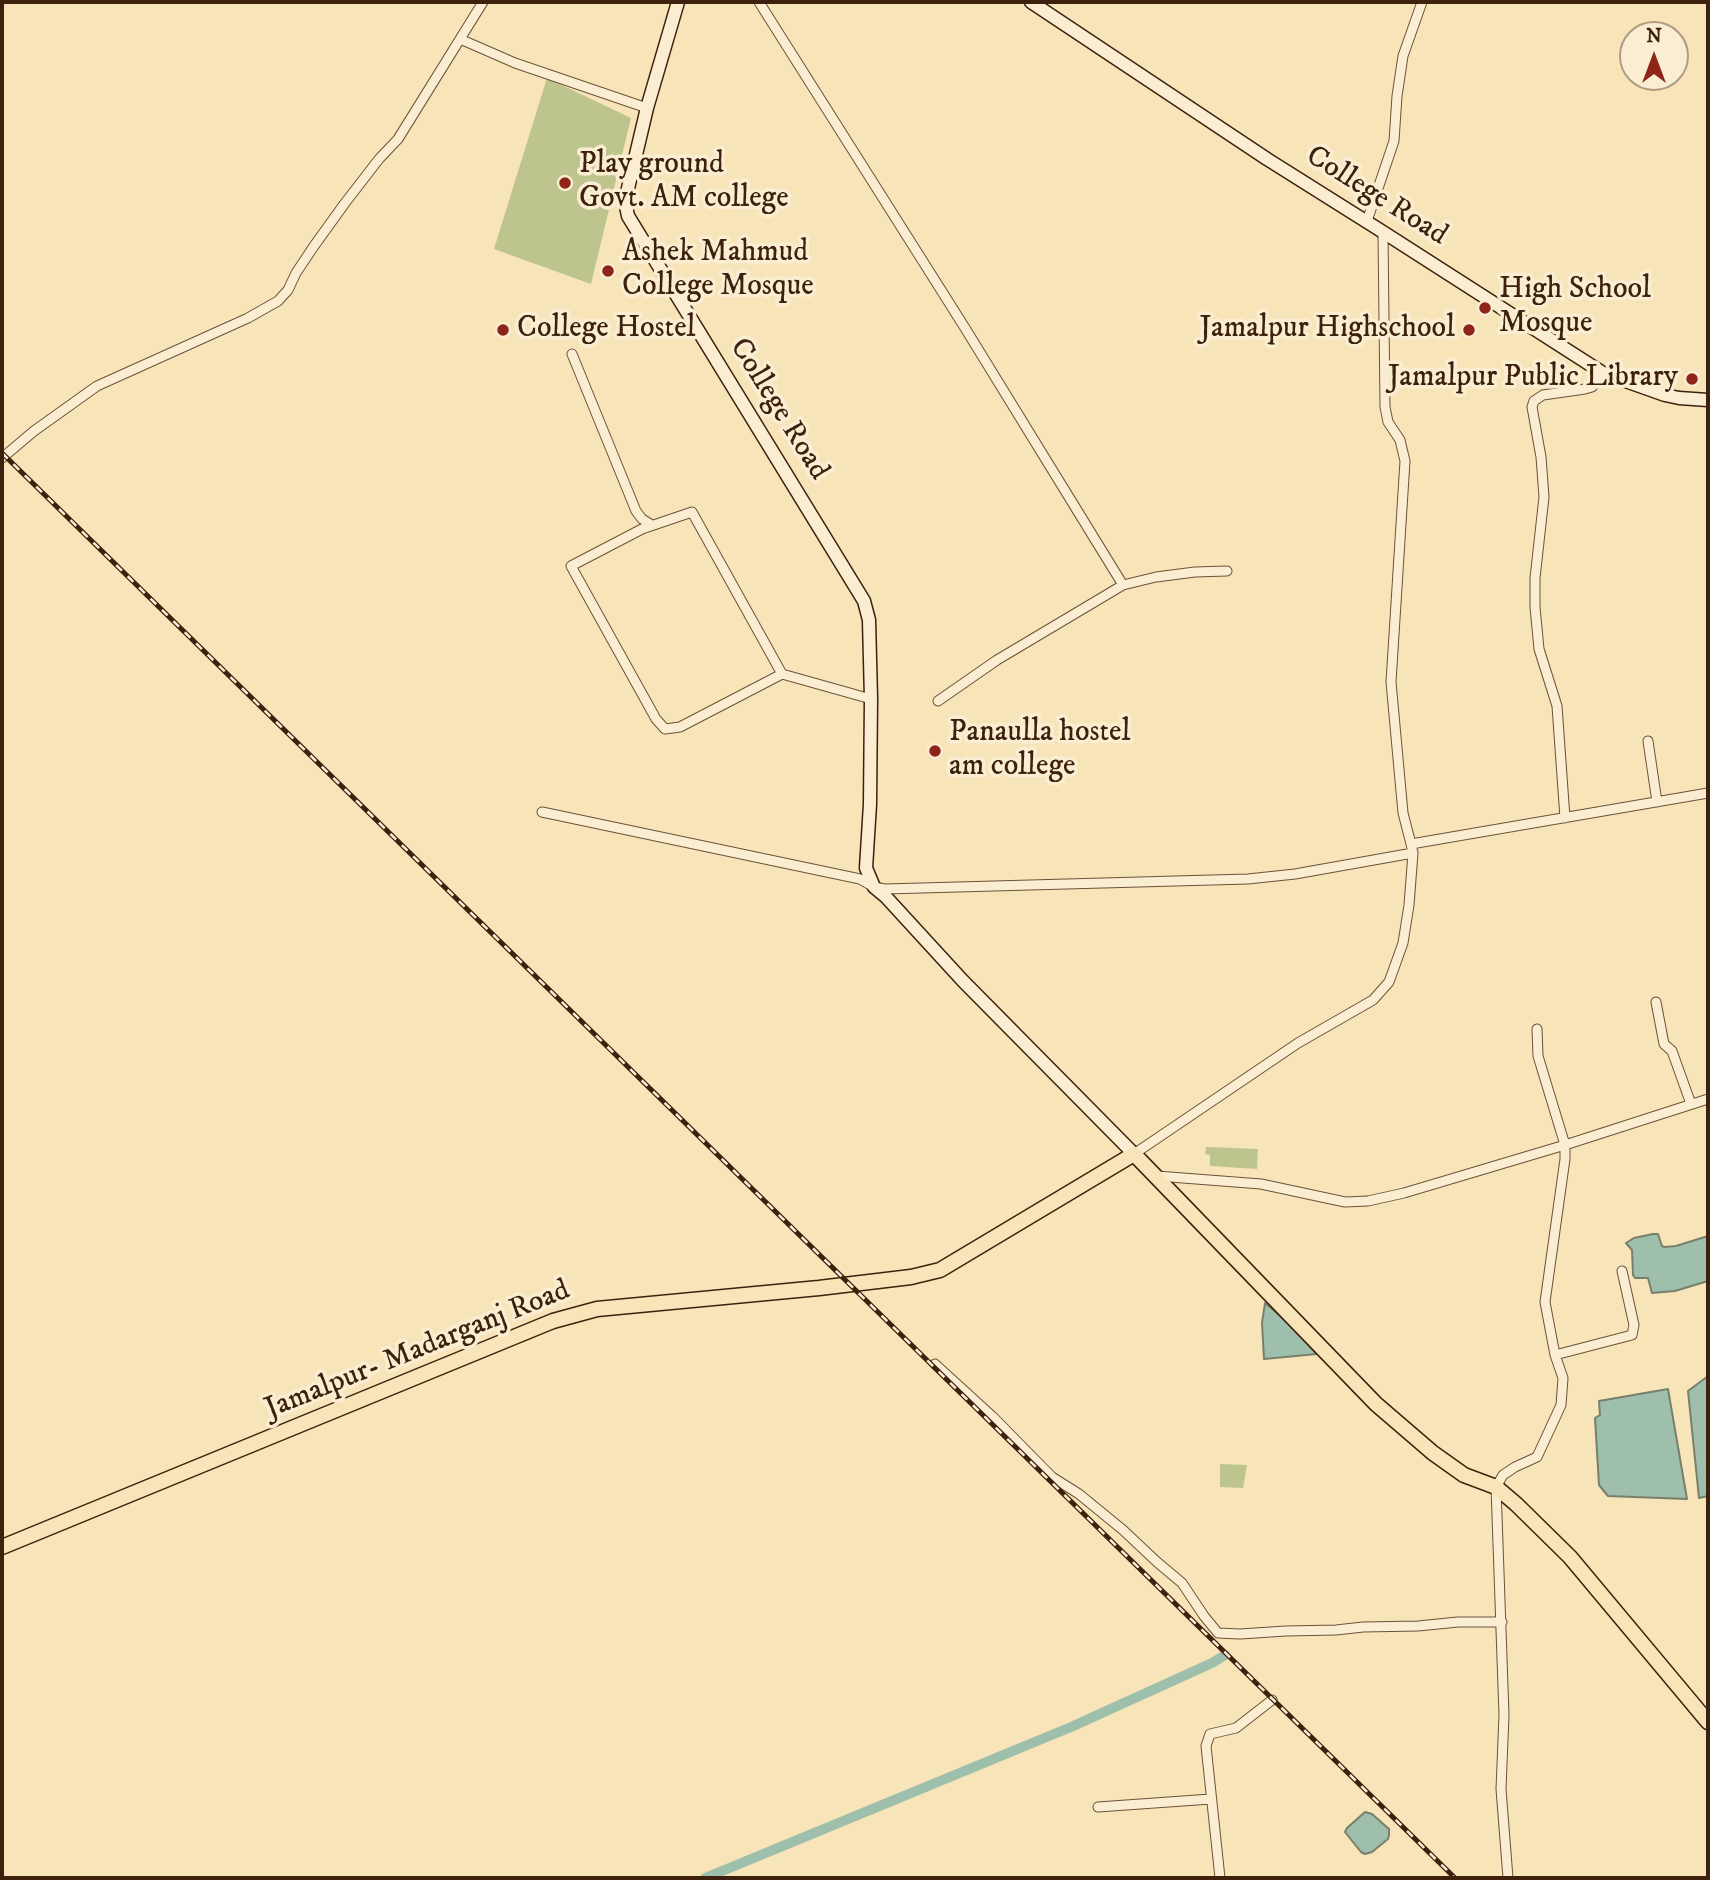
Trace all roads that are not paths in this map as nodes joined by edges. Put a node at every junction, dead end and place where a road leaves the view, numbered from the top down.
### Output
1 (484, 2) edge
2 (678, 2) edge
3 (759, 2) edge
4 (1031, 2) edge
5 (1422, 2) edge
6 (460, 39) junction
7 (647, 108) junction
8 (1367, 221) junction
9 (1383, 232) junction
10 (572, 354) dead end
11 (1603, 373) junction
12 (1708, 400) edge
13 (2, 458) edge
14 (636, 511) junction
15 (652, 525) junction
16 (632, 535) junction
17 (1227, 571) dead end
18 (1123, 585) junction
19 (782, 674) junction
20 (871, 699) junction
21 (938, 701) dead end
22 (1647, 741) dead end
23 (1708, 793) edge
24 (1657, 802) junction
25 (542, 812) dead end
26 (1565, 818) junction
27 (1412, 848) junction
28 (874, 887) junction
29 (1656, 1002) dead end
30 (1537, 1029) dead end
31 (1708, 1099) edge
32 (1691, 1104) junction
33 (1565, 1145) junction
34 (1134, 1154) junction
35 (1157, 1176) junction
36 (1622, 1270) dead end
37 (1555, 1355) junction
38 (935, 1364) dead end
39 (1496, 1488) junction
40 (2, 1547) edge
41 (1502, 1622) junction
42 (1272, 1700) dead end
43 (1708, 1722) edge
44 (1211, 1799) junction
45 (1098, 1807) dead end
46 (1220, 1878) edge
47 (1508, 1878) edge

1 - 6 street
2 - 7 main road, College Road
3 - 18 street
4 - 8 main road, College Road
5 - 8 street
6 - 7 street
6 - 13 street
7 - 20 main road, College Road
8 - 9 main road, College Road
9 - 11 main road, College Road
9 - 27 street
10 - 14 street
11 - 12 main road, College Road
11 - 26 street
14 - 15 street
14 - 16 street
15 - 16 street
15 - 19 street
16 - 19 street
17 - 18 street
18 - 21 street
19 - 20 street
20 - 28 main road, College Road
22 - 24 street
23 - 24 street
24 - 26 street
25 - 28 street
26 - 27 street
27 - 28 street
27 - 34 street
28 - 34 main road
29 - 32 street
30 - 33 street
31 - 32 street
32 - 33 street
33 - 35 street
33 - 37 street
34 - 35 main road
34 - 40 main road, Jamalpur- Madarganj Road
35 - 39 main road
36 - 37 street
37 - 39 street
38 - 41 street
39 - 41 street
39 - 43 main road
41 - 47 street
42 - 44 street
44 - 45 street
44 - 46 street

